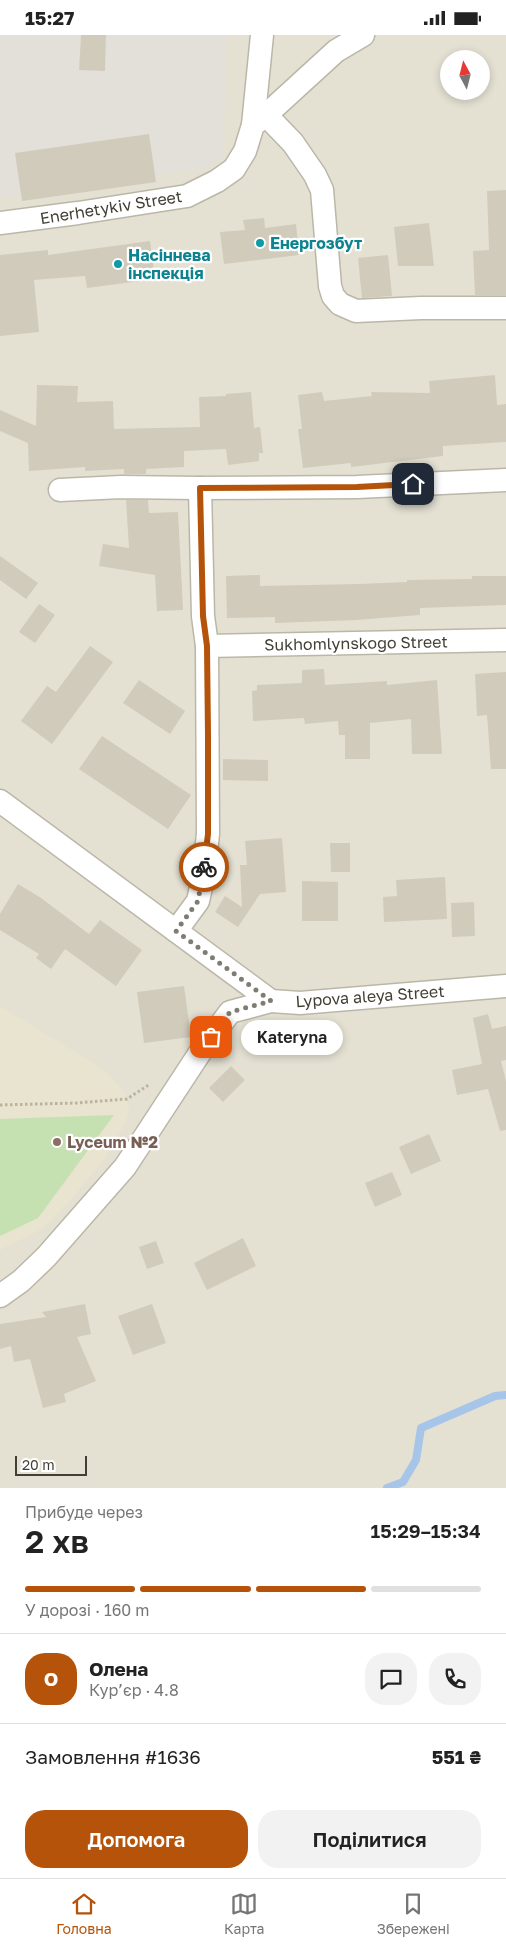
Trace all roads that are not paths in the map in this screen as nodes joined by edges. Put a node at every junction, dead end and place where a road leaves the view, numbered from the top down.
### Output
1 (262, 35) edge
2 (363, 35) edge
3 (259, 120) junction
4 (0, 223) edge
5 (506, 308) edge
6 (506, 480) edge
7 (200, 488) junction
8 (60, 490) dead end
9 (506, 640) edge
10 (207, 646) junction
11 (0, 801) edge
12 (176, 931) junction
13 (506, 986) edge
14 (271, 1001) junction
15 (0, 1296) edge

1 - 3 street, Enerhetykiv Street
2 - 3 street
3 - 4 street, Enerhetykiv Street
3 - 5 street
6 - 7 street
7 - 8 street
7 - 10 street
9 - 10 street, Sukhomlynskogo Street
10 - 12 street
11 - 12 street
12 - 14 street
13 - 14 street, Lypova aleya Street
14 - 15 street

